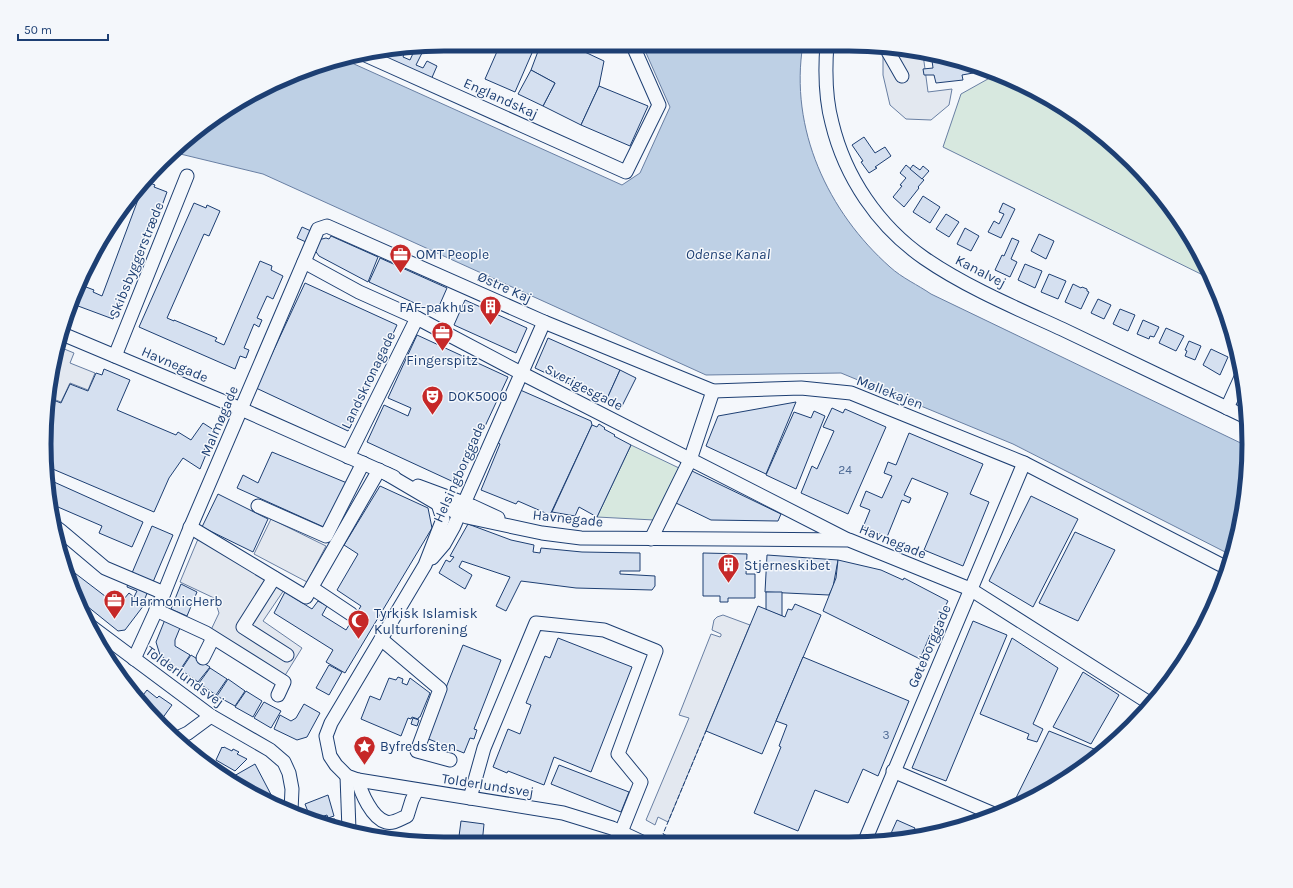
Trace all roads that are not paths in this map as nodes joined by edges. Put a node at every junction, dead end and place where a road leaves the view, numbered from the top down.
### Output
1 (635, 51) edge
2 (826, 51) edge
3 (889, 53) edge
4 (372, 58) edge
5 (902, 76) dead end
6 (187, 176) dead end
7 (304, 262) junction
8 (417, 318) junction
9 (544, 322) junction
10 (66, 336) edge
11 (115, 356) junction
12 (521, 373) junction
13 (1237, 385) edge
14 (713, 391) junction
15 (1227, 408) junction
16 (241, 409) junction
17 (1241, 414) edge
18 (348, 457) junction
19 (690, 460) junction
20 (364, 463) junction
21 (1024, 463) junction
22 (383, 472) junction
23 (258, 506) dead end
24 (454, 507) junction
25 (190, 527) junction
26 (61, 531) edge
27 (651, 539) junction
28 (849, 540) junction
29 (1222, 566) edge
30 (274, 578) junction
31 (312, 588) junction
32 (970, 589) junction
33 (164, 593) junction
34 (156, 610) junction
35 (351, 614) dead end
36 (101, 634) edge
37 (213, 638) junction
38 (381, 640) junction
39 (287, 655) dead end
40 (202, 658) dead end
41 (134, 659) junction
42 (278, 695) dead end
43 (1146, 701) edge
44 (211, 716) junction
45 (182, 736) edge
46 (450, 760) dead end
47 (894, 771) junction
48 (352, 778) junction
49 (417, 790) junction
50 (470, 798) junction
51 (291, 806) edge
52 (987, 811) edge
53 (349, 825) edge
54 (621, 832) junction
55 (866, 836) edge
56 (631, 837) edge

1 - 4 street, Englandskaj
2 - 15 street, Kanalvej
3 - 5 street
6 - 11 street, Skibsbyggerstræde
7 - 8 street, Sverigesgade
7 - 9 street, Østre Kaj
7 - 16 street, Malmøgade
8 - 12 street, Sverigesgade
8 - 18 street, Landskronagade
9 - 12 street, Helsingborggade
9 - 14 street, Østre Kaj
10 - 11 street, Havnegade
11 - 16 street, Havnegade
12 - 19 street, Sverigesgade
12 - 24 street, Helsingborggade
13 - 15 street
14 - 19 street
14 - 21 street, Møllekajen
15 - 17 street, Kanalvej
16 - 18 street, Havnegade
16 - 25 street, Malmøgade
18 - 20 street, Havnegade
19 - 27 street
19 - 28 street, Sverigesgade
20 - 22 street, Havnegade
20 - 23 street
21 - 29 street, Møllekajen
21 - 32 street, Gøteborggade
22 - 24 street, Havnegade
22 - 31 street
24 - 27 street, Havnegade
24 - 38 street, Helsingborggade
25 - 30 street
25 - 33 street, Malmøgade
26 - 33 street
27 - 28 street, Havnegade
28 - 32 street, Havnegade
30 - 31 street
30 - 39 street
31 - 35 street
32 - 43 street, Havnegade
32 - 47 street, Gøteborggade
33 - 34 street, Malmøgade
34 - 37 street
34 - 41 street, Malmøgade
36 - 41 street, Tolderlundsvej
37 - 40 street
37 - 42 street
38 - 46 street
38 - 48 street, Helsingborggade
41 - 44 street, Tolderlundsvej
44 - 45 street
44 - 51 street, Tolderlundsvej
47 - 52 street
47 - 55 street, Gøteborggade
48 - 49 street, Tolderlundsvej
48 - 49 street
48 - 53 street
49 - 50 street, Tolderlundsvej
50 - 54 street, Tolderlundsvej
50 - 54 street
54 - 56 street, Tolderlundsvej

